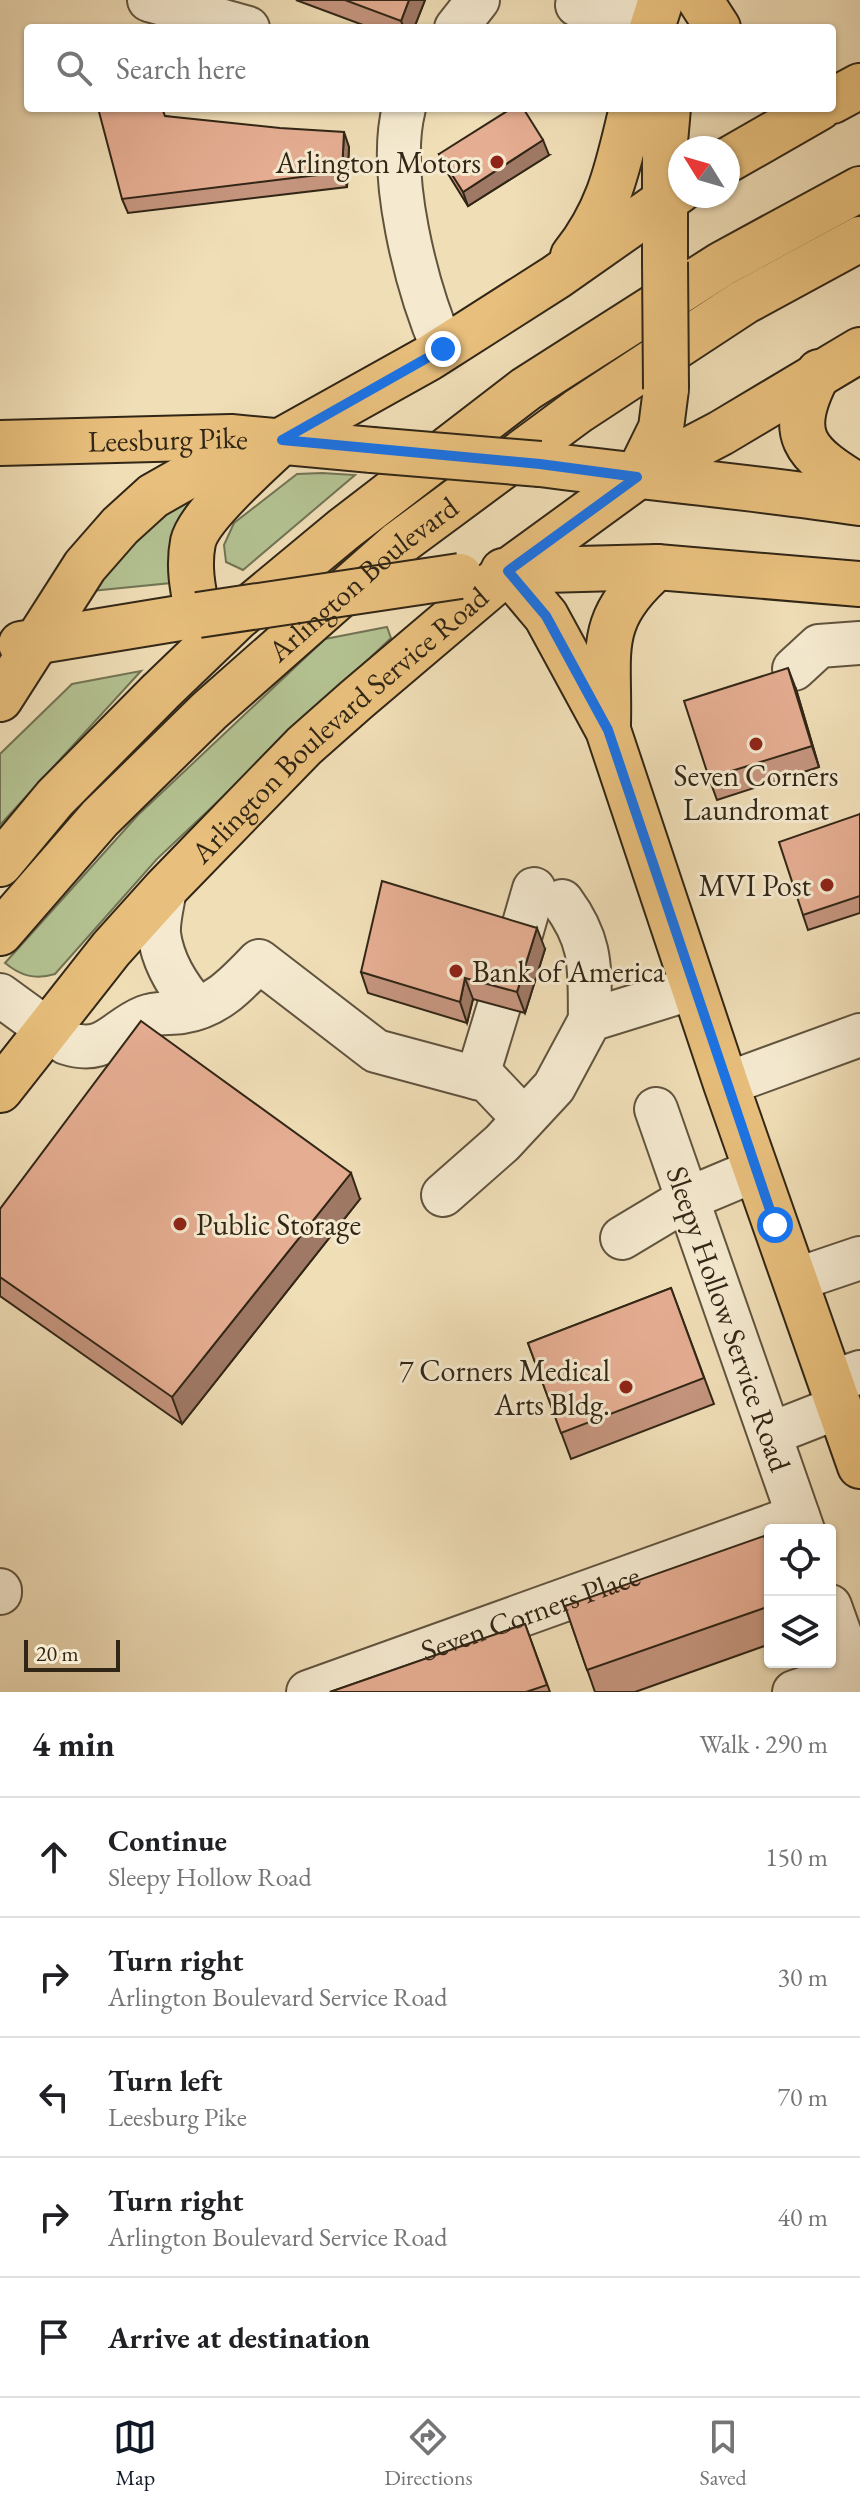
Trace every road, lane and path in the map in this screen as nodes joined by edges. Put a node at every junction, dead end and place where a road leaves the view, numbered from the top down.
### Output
1 (149, 0) edge
2 (478, 0) edge
3 (700, 0) edge
4 (577, 5) dead end
5 (665, 16) edge
6 (234, 24) edge
7 (459, 24) edge
8 (715, 24) edge
9 (403, 112) edge
10 (631, 112) edge
11 (668, 112) edge
12 (810, 112) edge
13 (669, 136) edge
14 (740, 153) edge
15 (860, 189) edge
16 (668, 199) edge
17 (671, 208) edge
18 (860, 239) edge
19 (556, 277) junction
20 (443, 349) junction
21 (860, 350) edge
22 (819, 372) junction
23 (282, 440) junction
24 (0, 443) edge
25 (637, 477) junction
26 (860, 487) edge
27 (860, 503) edge
28 (657, 567) junction
29 (508, 571) junction
30 (860, 584) edge
31 (198, 615) junction
32 (860, 643) edge
33 (19, 644) edge
34 (794, 669) dead end
35 (0, 699) edge
36 (608, 730) junction
37 (0, 864) edge
38 (165, 889) junction
39 (0, 933) edge
40 (519, 941) edge
41 (693, 988) junction
42 (0, 995) edge
43 (499, 1006) edge
44 (197, 1008) junction
45 (590, 1020) junction
46 (46, 1029) junction
47 (860, 1035) edge
48 (477, 1078) junction
49 (726, 1084) junction
50 (0, 1090) edge
51 (656, 1109) dead end
52 (524, 1119) junction
53 (756, 1170) junction
54 (443, 1195) dead end
55 (687, 1199) junction
56 (622, 1238) dead end
57 (860, 1258) edge
58 (795, 1280) junction
59 (843, 1387) edge
60 (770, 1434) junction
61 (860, 1466) edge
62 (800, 1523) edge
63 (836, 1623) edge
64 (857, 1681) edge
65 (798, 1690) edge
66 (308, 1692) edge

1 - 6 street
2 - 7 street
3 - 8 main road
4 - 5 street
9 - 20 street
10 - 19 main road
11 - 13 main road
12 - 14 main road
15 - 37 main road, Arlington Boulevard
16 - 19 main road
17 - 25 main road, bridge
18 - 39 main road, Arlington Boulevard
19 - 20 main road
20 - 23 main road
21 - 22 main road, Arlington Boulevard Service Road
22 - 25 main road, Arlington Boulevard Service Road
22 - 26 main road
23 - 24 main road, Leesburg Pike
23 - 25 main road, Leesburg Pike, bridge
23 - 31 main road
23 - 33 main road
25 - 27 main road, Leesburg Pike
25 - 29 main road, Arlington Boulevard Service Road
28 - 29 main road
28 - 30 main road
28 - 36 main road
29 - 31 main road, bridge
29 - 36 main road
29 - 38 main road, Arlington Boulevard Service Road
31 - 33 main road
32 - 34 street
33 - 35 main road
36 - 41 main road
38 - 44 street
38 - 46 main road, Arlington Boulevard Service Road
40 - 45 street
41 - 45 street
41 - 49 main road
42 - 46 street
43 - 48 street
44 - 46 street
44 - 48 street
45 - 52 street
46 - 50 main road, Arlington Boulevard Service Road
47 - 49 street
48 - 52 street
49 - 53 main road
51 - 55 street, Sleepy Hollow Service Road
52 - 54 street
53 - 55 street
53 - 58 main road
55 - 56 street
55 - 60 street, Sleepy Hollow Service Road
57 - 58 street
58 - 59 main road
59 - 60 street
59 - 61 main road
60 - 62 street, Sleepy Hollow Service Road
62 - 66 street, Seven Corners Place
63 - 64 street
64 - 65 street

